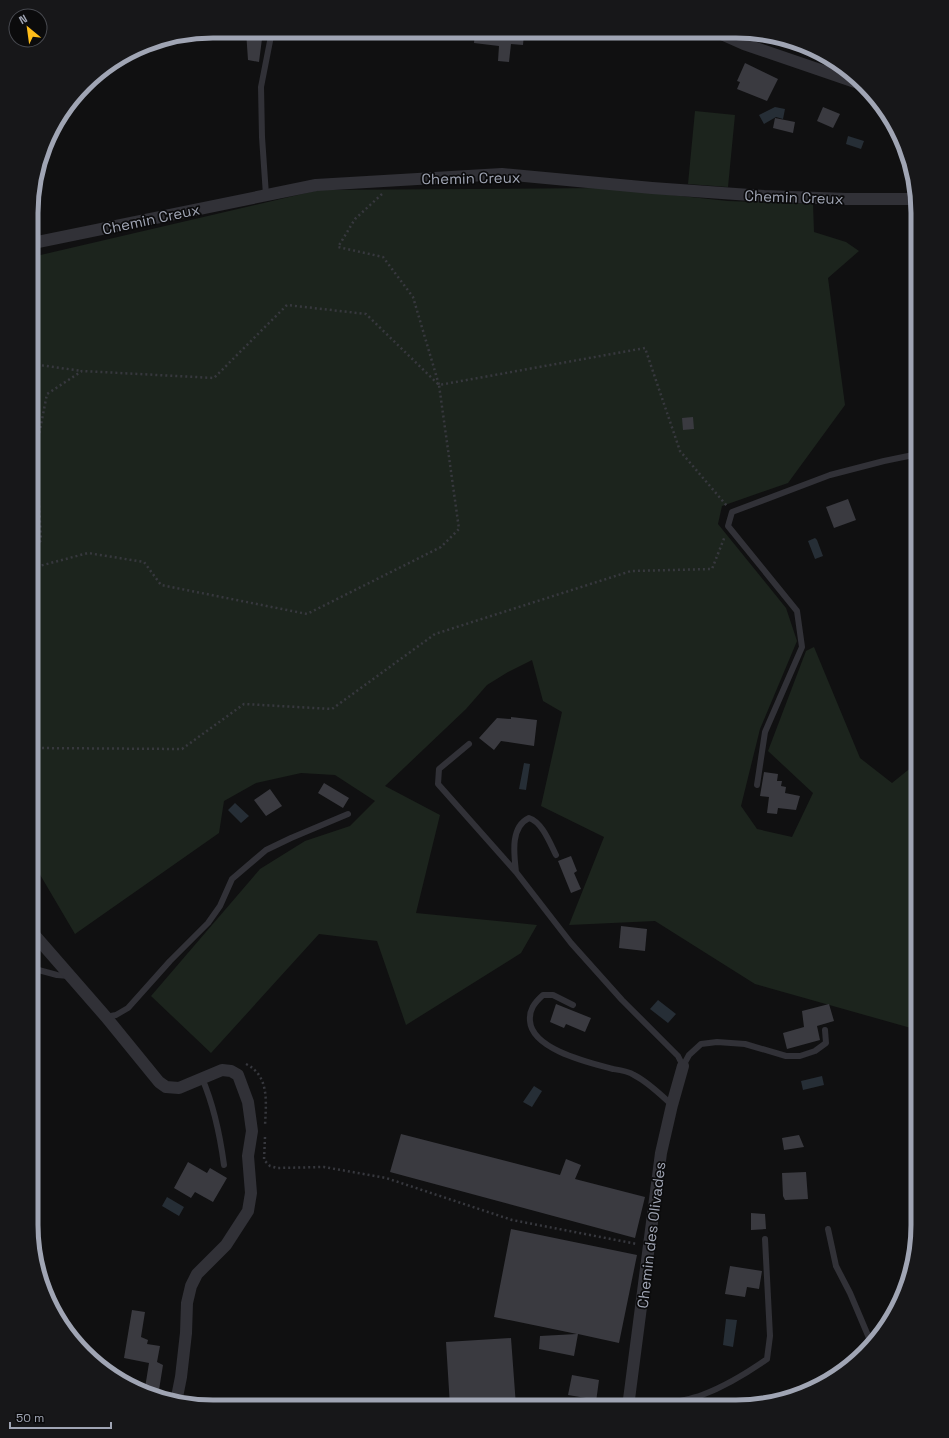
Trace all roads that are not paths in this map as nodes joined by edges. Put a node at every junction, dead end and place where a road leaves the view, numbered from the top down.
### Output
1 (271, 38) edge
2 (730, 38) edge
3 (845, 76) edge
4 (266, 195) junction
5 (911, 199) edge
6 (38, 242) edge
7 (911, 455) edge
8 (469, 744) dead end
9 (757, 785) dead end
10 (348, 814) dead end
11 (556, 855) dead end
12 (516, 872) junction
13 (38, 938) edge
14 (38, 970) edge
15 (71, 976) junction
16 (573, 1005) dead end
17 (106, 1017) junction
18 (825, 1030) dead end
19 (683, 1066) junction
20 (202, 1078) junction
21 (672, 1105) junction
22 (224, 1165) dead end
23 (828, 1229) dead end
24 (765, 1239) dead end
25 (869, 1339) edge
26 (177, 1397) edge
27 (629, 1400) edge
28 (681, 1400) edge

1 - 4 lane
2 - 3 street
4 - 5 street, Chemin Creux
4 - 6 street, Chemin Creux
7 - 9 lane
8 - 12 lane
10 - 17 lane
11 - 12 lane
12 - 19 lane
13 - 15 street
14 - 15 lane
15 - 17 street
16 - 21 lane
17 - 20 street
18 - 19 lane
19 - 21 street, Chemin des Olivades
20 - 22 lane
20 - 26 street
21 - 27 street, Chemin des Olivades
23 - 25 lane
24 - 28 lane

